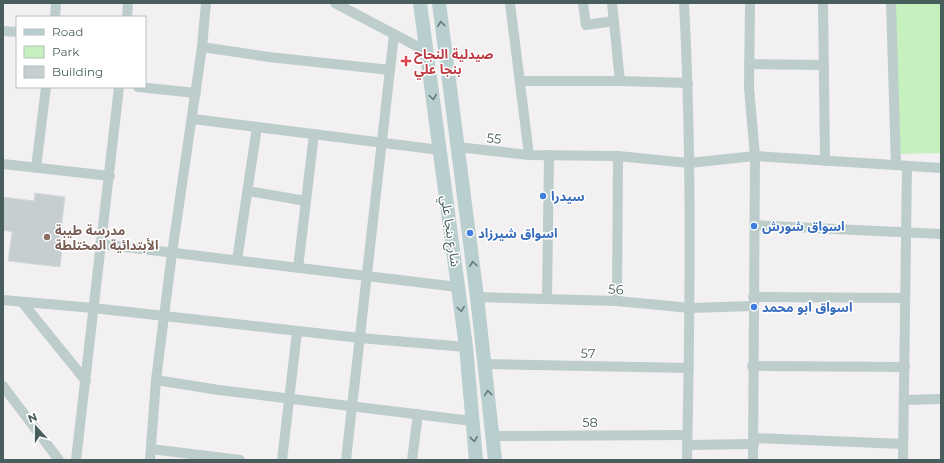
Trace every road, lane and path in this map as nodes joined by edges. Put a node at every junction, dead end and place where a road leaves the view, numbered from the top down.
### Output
1 (56, 3) edge
2 (128, 3) edge
3 (206, 3) edge
4 (420, 3) edge
5 (439, 3) edge
6 (510, 3) edge
7 (583, 3) edge
8 (612, 3) edge
9 (684, 3) edge
10 (750, 3) edge
11 (823, 3) edge
12 (891, 3) edge
13 (340, 4) edge
14 (55, 16) edge
15 (126, 16) edge
16 (614, 21) junction
17 (3, 31) edge
18 (16, 32) edge
19 (394, 34) junction
20 (202, 47) junction
21 (426, 51) junction
22 (750, 64) junction
23 (824, 65) junction
24 (390, 70) junction
25 (520, 81) junction
26 (620, 81) junction
27 (688, 83) junction
28 (46, 88) edge
29 (119, 88) edge
30 (146, 88) edge
31 (196, 94) junction
32 (193, 119) junction
33 (257, 127) junction
34 (314, 134) junction
35 (382, 143) junction
36 (457, 147) junction
37 (440, 150) junction
38 (529, 154) junction
39 (549, 155) junction
40 (618, 156) junction
41 (754, 156) junction
42 (825, 161) junction
43 (689, 163) junction
44 (3, 164) edge
45 (896, 165) junction
46 (906, 166) junction
47 (36, 168) junction
48 (941, 168) edge
49 (110, 176) junction
50 (463, 188) junction
51 (248, 191) junction
52 (445, 191) junction
53 (306, 201) junction
54 (754, 225) junction
55 (906, 232) junction
56 (941, 234) edge
57 (100, 244) junction
58 (172, 253) junction
59 (237, 260) junction
60 (298, 268) junction
61 (367, 276) junction
62 (458, 287) junction
63 (477, 297) junction
64 (905, 298) junction
65 (547, 299) junction
66 (3, 300) edge
67 (617, 301) junction
68 (753, 301) junction
69 (22, 302) junction
70 (93, 308) junction
71 (690, 308) junction
72 (164, 316) junction
73 (297, 332) junction
74 (360, 338) junction
75 (466, 346) junction
76 (485, 364) junction
77 (752, 366) junction
78 (905, 367) junction
79 (689, 368) junction
80 (156, 380) junction
81 (86, 381) junction
82 (3, 386) edge
83 (289, 398) junction
84 (904, 400) junction
85 (941, 400) edge
86 (352, 406) junction
87 (418, 414) junction
88 (472, 421) junction
89 (492, 436) junction
90 (687, 440) junction
91 (754, 442) junction
92 (903, 444) junction
93 (151, 449) junction
94 (215, 458) edge
95 (59, 460) edge
96 (76, 460) edge
97 (150, 460) edge
98 (240, 460) edge
99 (282, 460) edge
100 (346, 460) edge
101 (412, 460) edge
102 (476, 460) edge
103 (495, 460) edge
104 (687, 460) edge
105 (753, 460) edge
106 (903, 460) edge

1 - 14 street
2 - 15 street
3 - 20 street
4 - 21 main road, شارع بنجا علي
36 -> 5 main road, شارع بنجا علي
6 - 25 street
7 - 16 street
8 - 16 street
9 - 27 street
10 - 22 street
11 - 23 street
12 - 45 street
13 - 19 street
16 - 26 street
17 - 18 street
19 - 21 street
19 - 24 street
20 - 24 street
20 - 31 street
21 -> 37 main road, شارع بنجا علي
22 - 23 street
22 - 41 street
23 - 42 street
24 - 35 street
25 - 26 street
25 - 38 street
26 - 27 street
27 - 43 street
28 - 47 street
29 - 49 street
30 - 31 street
31 - 32 street
32 - 33 street
32 - 58 street
33 - 34 street
33 - 51 street
34 - 35 street
34 - 53 street
35 - 37 street
35 - 61 street
36 - 38 street, 55
36 - 50 main road, شارع بنجا علي
37 - 52 main road, شارع بنجا علي
38 - 39 street, 55
39 - 40 street, 55
39 - 65 street
40 - 43 street, 55
40 - 67 street
41 - 42 street, 55
41 - 43 street, 55
41 - 54 street
42 - 45 street, 55
43 - 71 street
44 - 47 street
45 - 46 street, 55
46 - 48 street, 55
46 - 55 street
47 - 49 street
49 - 57 street
50 - 52 main road
63 -> 50 main road, شارع بنجا علي
51 - 53 street
51 - 59 street
52 - 62 main road, شارع بنجا علي
53 - 60 street
54 - 55 street
54 - 68 street
55 - 56 street
55 - 64 street
57 - 58 street
57 - 70 street
58 - 59 street
58 - 72 street
59 - 60 street
60 - 61 street
61 - 62 street
61 - 74 street
62 -> 75 main road, شارع بنجا علي
63 - 65 street, 56
63 - 76 main road, شارع بنجا علي
64 - 68 street, 56
64 - 78 street
65 - 67 street, 56
66 - 69 street
67 - 71 street, 56
68 - 71 street, 56
68 - 77 street
69 - 70 street
69 - 81 street
70 - 72 street
70 - 81 street
71 - 79 street
72 - 73 street
72 - 80 street
73 - 74 street
73 - 83 street
74 - 75 street
74 - 86 street
75 - 88 main road, شارع بنجا علي
76 - 79 street, 57
89 -> 76 main road, شارع بنجا علي
77 - 78 street
77 - 91 street
78 - 84 street
79 - 90 street
80 - 83 street
80 - 93 street
81 - 96 street
82 - 95 street
83 - 86 street
83 - 99 street
84 - 85 street
84 - 92 street
86 - 87 street
86 - 100 street
87 - 88 street
87 - 101 street
88 -> 102 main road, شارع بنجا علي
89 - 90 street, 58
89 - 103 main road, شارع بنجا علي
90 - 91 street, 58
90 - 104 street
91 - 92 street, 58
91 - 105 street
92 - 106 street
93 - 94 street
93 - 97 street
94 - 98 street

